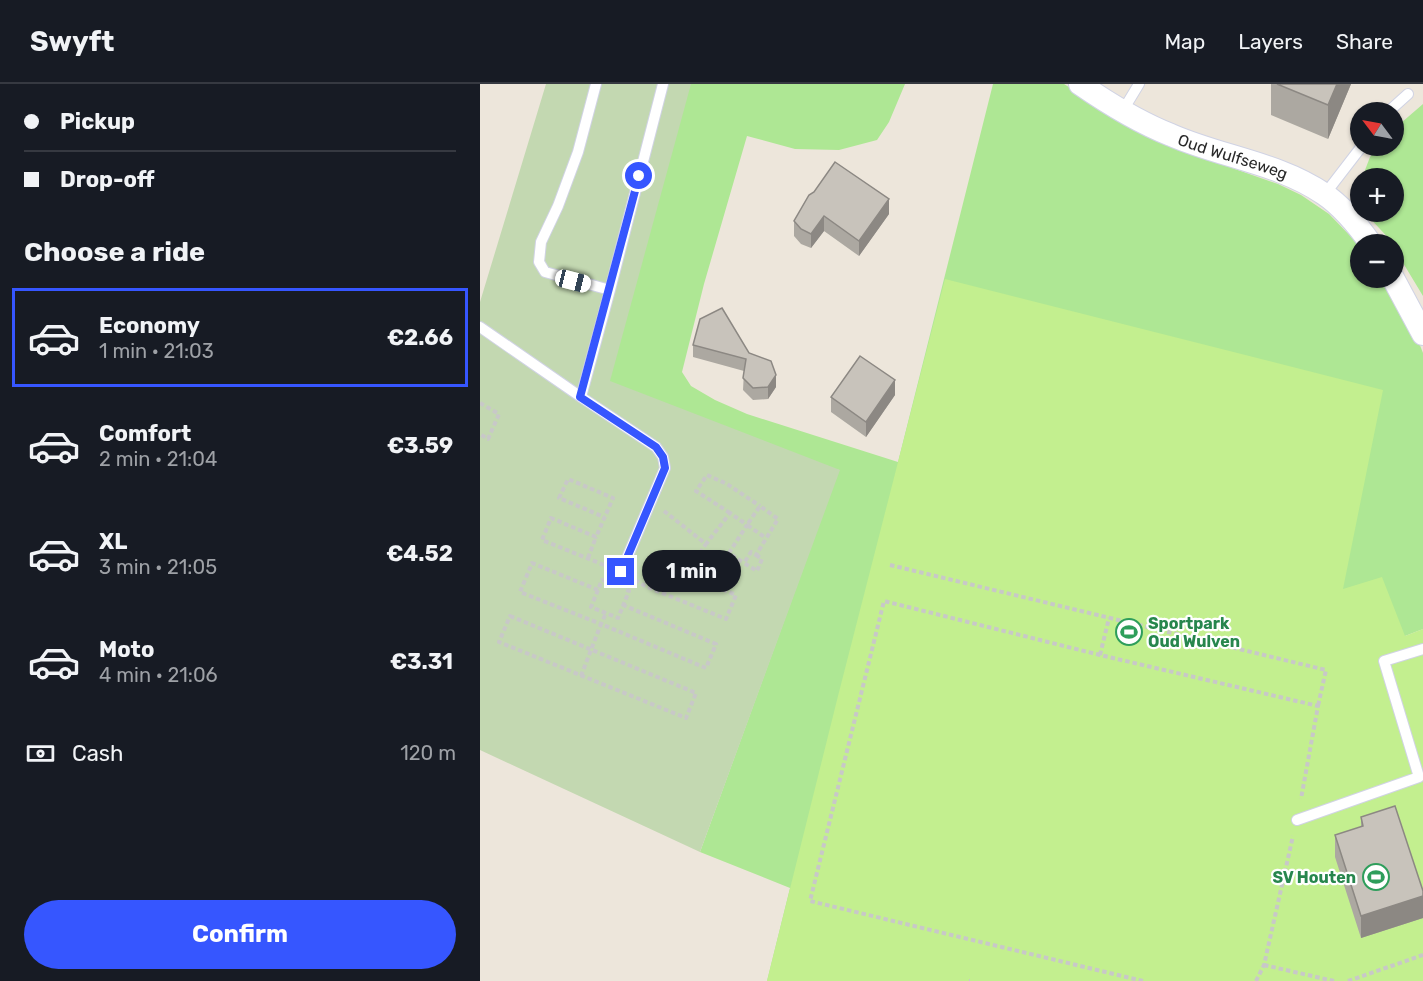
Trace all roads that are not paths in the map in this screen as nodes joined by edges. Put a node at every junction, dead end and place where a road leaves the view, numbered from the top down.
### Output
1 (596, 84) edge
2 (663, 84) edge
3 (1080, 84) edge
4 (1139, 84) edge
5 (1408, 94) dead end
6 (1399, 102) edge
7 (1122, 112) junction
8 (1354, 156) edge
9 (1325, 194) junction
10 (1363, 234) edge
11 (1398, 288) edge
12 (610, 290) junction
13 (480, 327) edge
14 (1423, 334) edge
15 (580, 397) junction
16 (621, 572) road end
17 (1423, 649) edge
18 (1297, 820) road end

1 - 12 lane
2 - 12 lane
3 - 7 street, Oud Wulfseweg
4 - 7 lane
5 - 6 lane
7 - 9 street, Oud Wulfseweg
8 - 9 lane
9 - 10 street, Oud Wulfseweg
11 - 14 street
12 - 15 lane
13 - 15 lane
15 - 16 lane
17 - 18 lane

